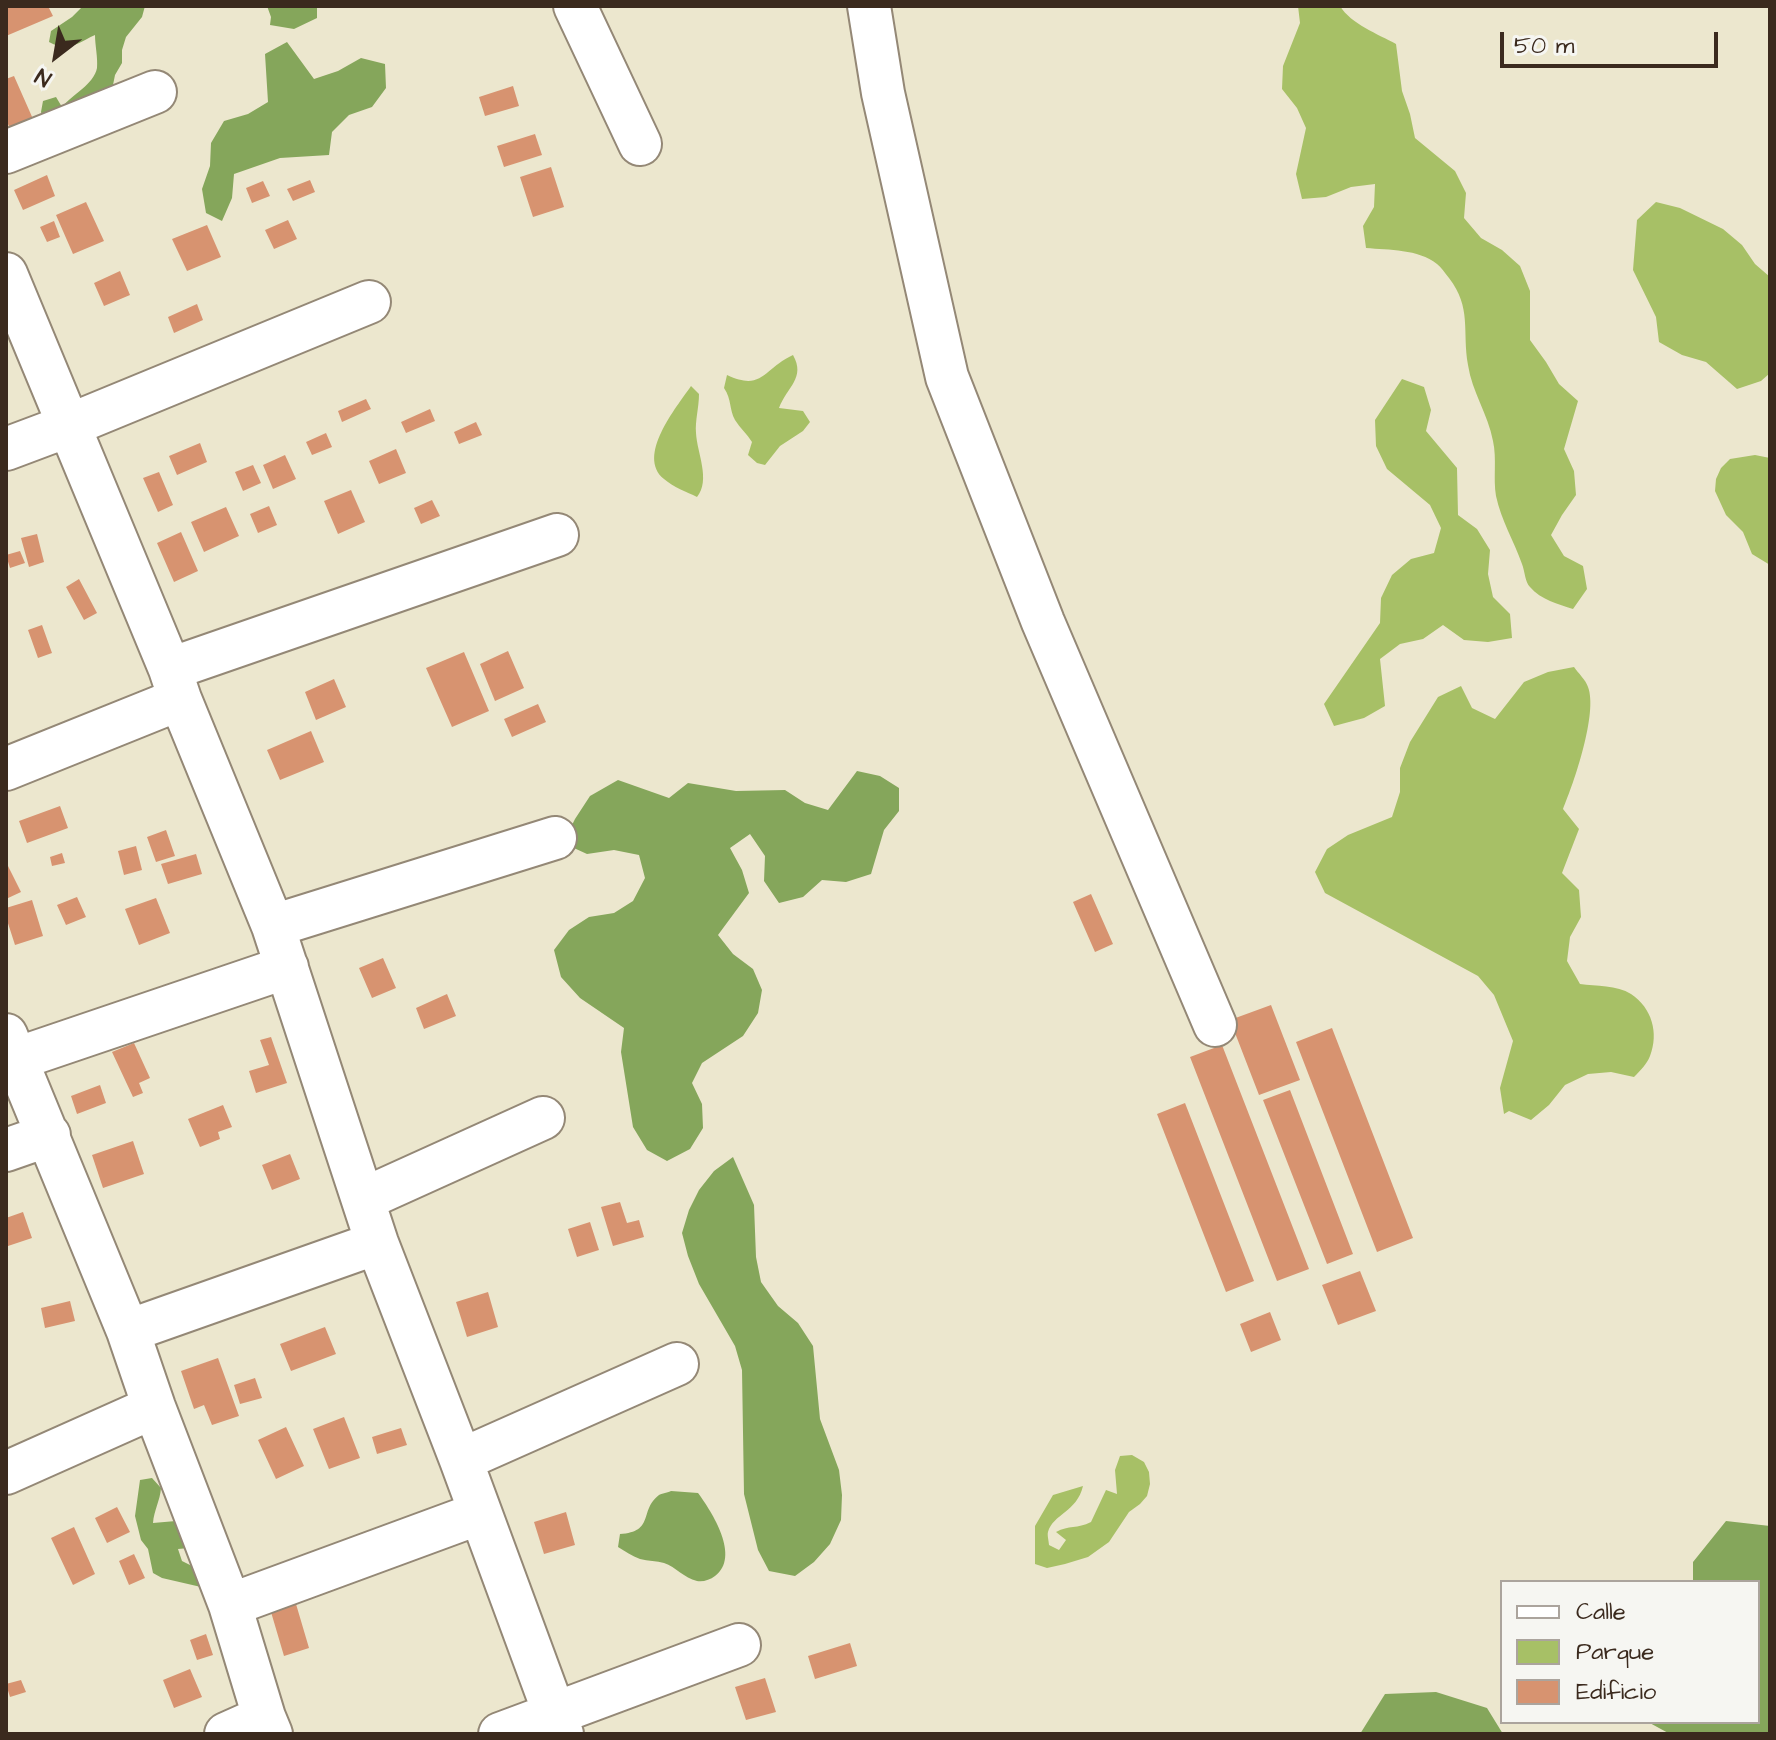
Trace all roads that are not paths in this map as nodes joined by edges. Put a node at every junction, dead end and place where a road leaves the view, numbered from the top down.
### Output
1 (575, 6) edge
2 (869, 6) edge
3 (155, 92) dead end
4 (640, 144) dead end
5 (6, 152) edge
6 (6, 274) edge
7 (369, 302) dead end
8 (70, 425) junction
9 (6, 449) edge
10 (557, 535) dead end
11 (175, 684) junction
12 (6, 769) edge
13 (555, 838) dead end
14 (273, 926) junction
15 (287, 967) junction
16 (1215, 1025) dead end
17 (11, 1047) edge
18 (543, 1118) dead end
19 (49, 1135) junction
20 (6, 1150) edge
21 (364, 1199) junction
22 (377, 1243) junction
23 (128, 1331) junction
24 (677, 1364) dead end
25 (154, 1407) junction
26 (461, 1460) junction
27 (6, 1473) edge
28 (480, 1513) junction
29 (230, 1605) junction
30 (739, 1645) dead end
31 (558, 1724) edge
32 (268, 1726) edge
33 (226, 1734) edge
34 (500, 1734) edge

1 - 4 street
2 - 16 street
3 - 5 street
6 - 8 street
7 - 8 street
8 - 9 street
8 - 11 street
10 - 11 street
11 - 12 street
11 - 14 street
13 - 14 street
14 - 15 street
15 - 17 street
15 - 21 street
17 - 19 street
18 - 21 street
19 - 20 street
19 - 23 street
21 - 22 street
22 - 23 street
22 - 26 street
23 - 25 street
24 - 26 street
25 - 27 street
25 - 29 street
26 - 28 street
28 - 29 street
28 - 31 street
29 - 32 street
30 - 31 street
31 - 34 street
32 - 33 street

